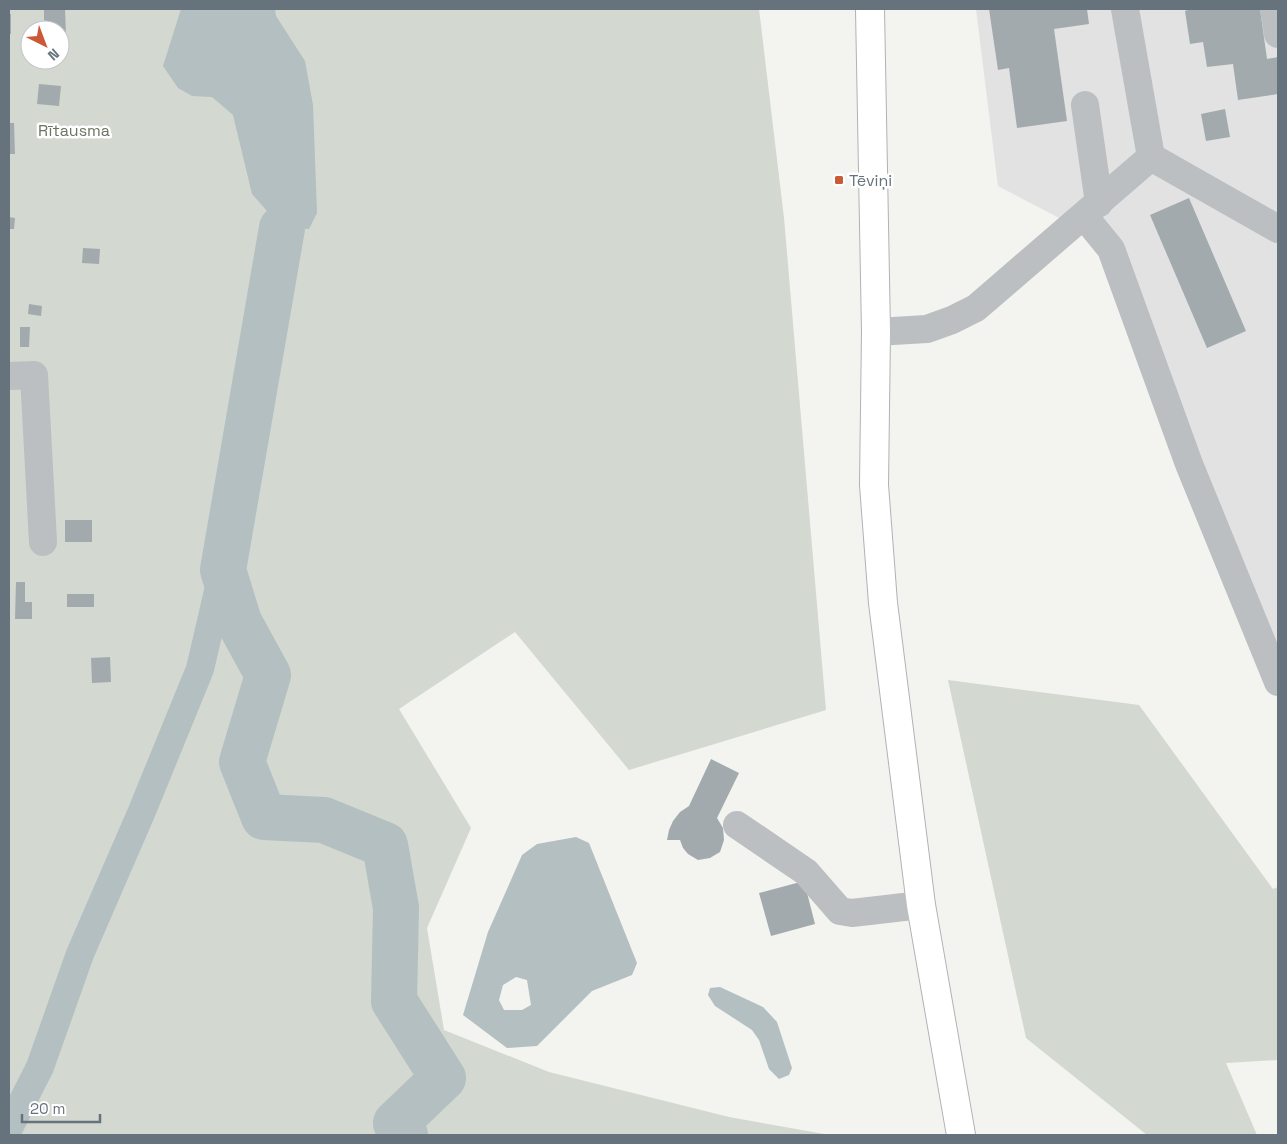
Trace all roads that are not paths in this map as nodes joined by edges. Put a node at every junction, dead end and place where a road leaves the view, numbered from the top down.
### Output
1 (870, 9) edge
2 (1125, 9) edge
3 (1274, 9) edge
4 (1278, 34) edge
5 (1085, 105) dead end
6 (1151, 157) junction
7 (1092, 209) junction
8 (1278, 229) edge
9 (876, 332) junction
10 (9, 376) edge
11 (43, 542) dead end
12 (1278, 682) edge
13 (737, 826) dead end
14 (921, 905) junction
15 (961, 1135) edge

1 - 9 main road
2 - 6 lane
3 - 4 lane
5 - 7 lane
6 - 7 lane
6 - 8 lane
7 - 9 lane
7 - 12 lane
9 - 14 main road
10 - 11 lane
13 - 14 lane
14 - 15 main road

